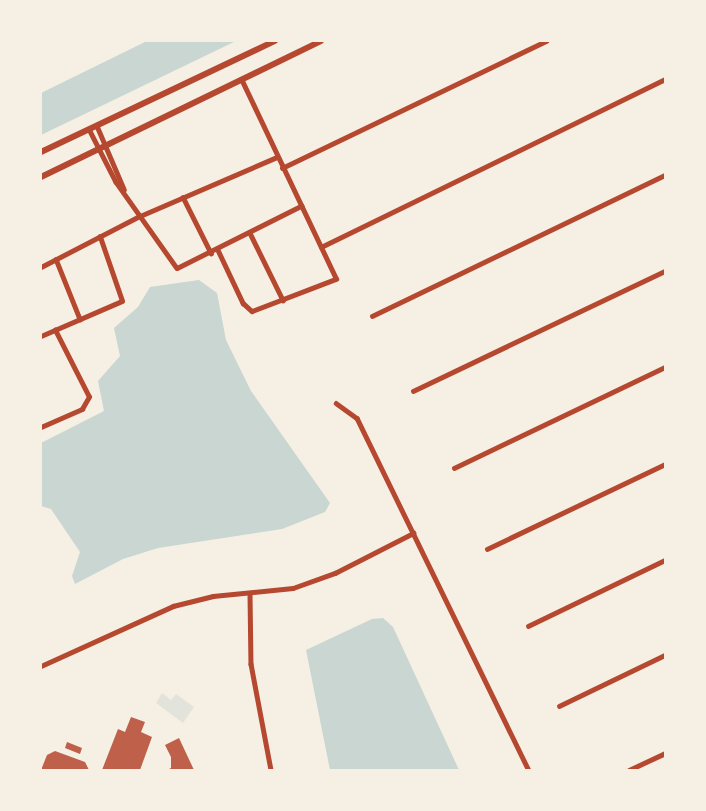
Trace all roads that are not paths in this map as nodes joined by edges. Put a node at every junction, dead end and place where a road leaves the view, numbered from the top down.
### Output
1 (274, 41) edge
2 (321, 41) edge
3 (546, 41) edge
4 (241, 79) junction
5 (665, 79) edge
6 (97, 126) junction
7 (90, 129) junction
8 (106, 146) junction
9 (99, 150) junction
10 (41, 152) edge
11 (277, 157) junction
12 (282, 168) junction
13 (665, 175) edge
14 (41, 177) edge
15 (124, 189) junction
16 (183, 197) junction
17 (301, 206) junction
18 (140, 216) junction
19 (250, 233) junction
20 (100, 237) junction
21 (321, 246) junction
22 (218, 250) junction
23 (211, 253) junction
24 (56, 259) junction
25 (41, 267) edge
26 (665, 271) edge
27 (284, 300) junction
28 (372, 316) dead end
29 (80, 319) junction
30 (55, 330) junction
31 (41, 336) edge
32 (665, 367) edge
33 (413, 391) dead end
34 (336, 403) dead end
35 (41, 427) edge
36 (665, 464) edge
37 (454, 468) dead end
38 (413, 533) junction
39 (487, 549) dead end
40 (665, 560) edge
41 (250, 594) junction
42 (528, 626) dead end
43 (665, 655) edge
44 (41, 666) edge
45 (559, 706) dead end
46 (665, 752) edge
47 (271, 770) edge
48 (529, 770) edge
49 (629, 770) edge

1 - 6 main road
2 - 4 main road
3 - 12 street
4 - 8 main road
4 - 11 street
5 - 21 street
6 - 7 main road
6 - 8 street
7 - 9 street
7 - 10 main road
8 - 9 main road
8 - 15 street
9 - 14 main road
9 - 15 street
11 - 12 street
11 - 16 street
12 - 17 street
13 - 28 street
15 - 18 street
16 - 18 street
16 - 23 street
17 - 19 street
17 - 21 street
18 - 20 street
18 - 23 street
19 - 22 street
19 - 27 street
20 - 24 street
20 - 29 street
21 - 27 street
22 - 23 street
22 - 27 street
24 - 25 street
24 - 29 street
26 - 33 street
29 - 30 street
30 - 31 street
30 - 35 street
32 - 37 street
34 - 38 street
36 - 39 street
38 - 41 street
38 - 48 street
40 - 42 street
41 - 44 street
41 - 47 street
43 - 45 street
46 - 49 street

